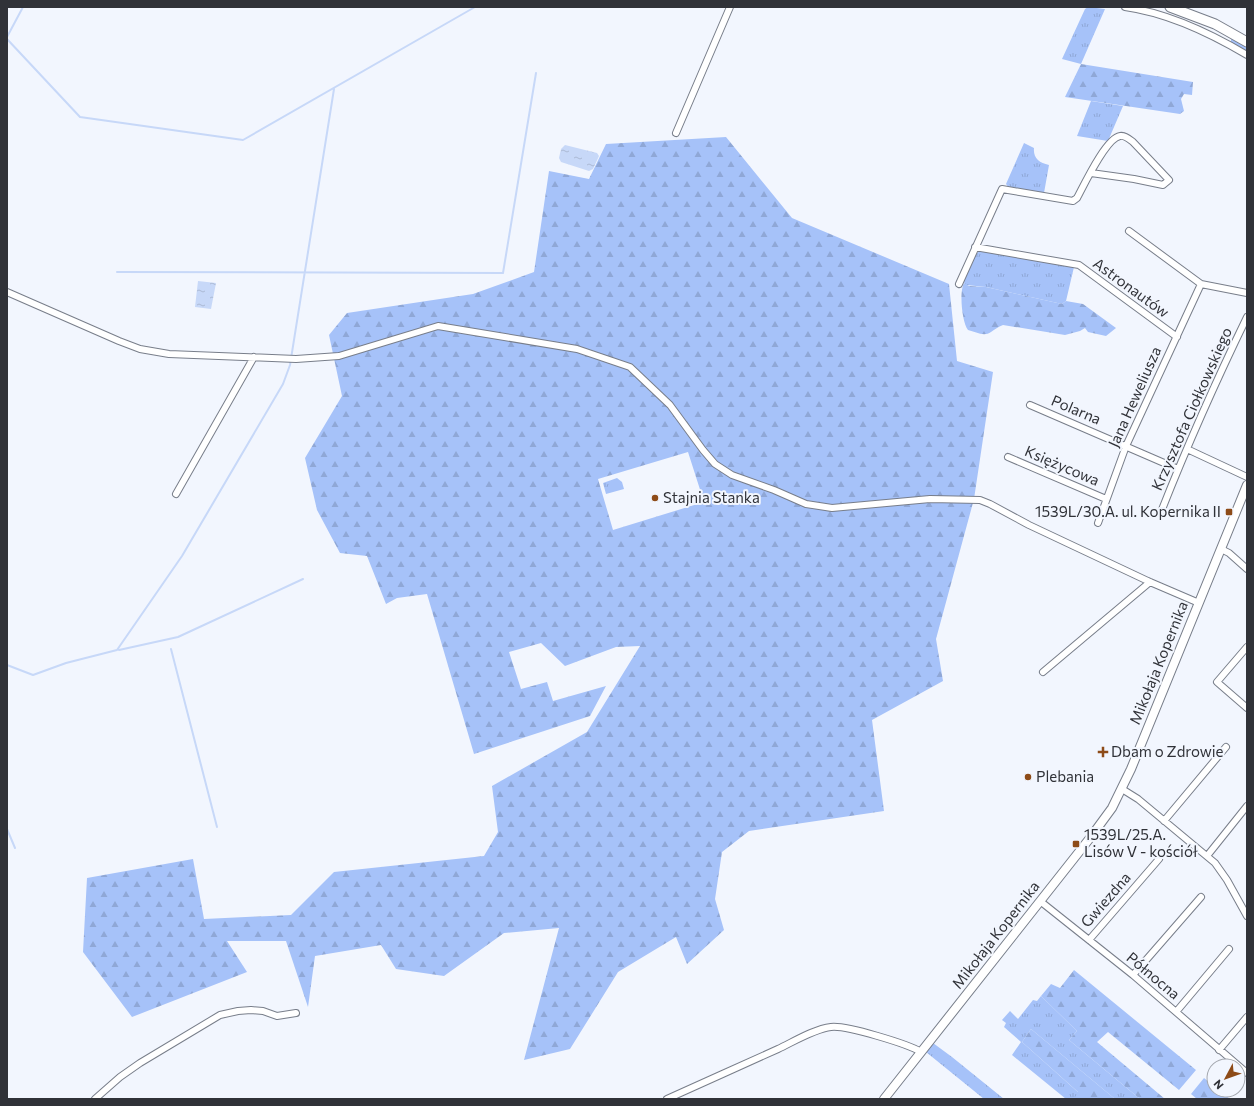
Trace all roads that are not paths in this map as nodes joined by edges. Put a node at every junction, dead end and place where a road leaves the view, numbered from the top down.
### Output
1 (730, 7) edge
2 (1125, 7) edge
3 (1170, 7) edge
4 (1247, 42) edge
5 (1247, 55) edge
6 (676, 133) dead end
7 (1091, 173) junction
8 (1129, 231) dead end
9 (974, 247) junction
10 (959, 284) dead end
11 (1201, 284) junction
12 (7, 292) edge
13 (1247, 293) edge
14 (1247, 317) edge
15 (1177, 337) junction
16 (254, 357) junction
17 (1030, 405) dead end
18 (1126, 446) junction
19 (1187, 449) junction
20 (1008, 457) dead end
21 (1178, 468) junction
22 (1247, 477) edge
23 (1247, 486) edge
24 (176, 494) dead end
25 (1106, 499) junction
26 (1160, 512) dead end
27 (1098, 523) dead end
28 (1221, 549) junction
29 (1247, 569) edge
30 (1150, 582) junction
31 (1199, 603) junction
32 (1247, 647) edge
33 (1043, 672) dead end
34 (1247, 708) edge
35 (1226, 748) dead end
36 (1122, 789) junction
37 (1247, 806) edge
38 (1164, 821) junction
39 (1207, 856) junction
40 (1159, 859) dead end
41 (1201, 897) dead end
42 (1040, 901) junction
43 (1247, 916) edge
44 (1089, 940) junction
45 (1230, 949) dead end
46 (1133, 976) junction
47 (1176, 1012) junction
48 (296, 1014) dead end
49 (1247, 1018) edge
50 (1219, 1050) junction
51 (921, 1052) junction
52 (1247, 1073) edge
53 (95, 1099) edge
54 (667, 1099) edge
55 (884, 1099) edge

1 - 6 street
2 - 5 street
3 - 4 main road
7 - 7 street
7 - 9 street
8 - 11 street
9 - 10 street
9 - 15 street, Astronautów
11 - 13 street
11 - 15 street, Jana Heweliusza
12 - 16 street
14 - 19 street, Krzysztofa Ciołkowskiego
15 - 18 street, Jana Heweliusza
16 - 24 street
16 - 30 street
17 - 18 street, Polarna
18 - 21 street, Polarna
18 - 25 street, Jana Heweliusza
19 - 21 street, Krzysztofa Ciołkowskiego
19 - 22 street
20 - 25 street, Księżycowa
21 - 26 street, Krzysztofa Ciołkowskiego
23 - 28 street, Mikołaja Kopernika
25 - 27 street, Jana Heweliusza
28 - 29 street
28 - 31 street, Mikołaja Kopernika
30 - 31 street
30 - 33 street
31 - 36 street, Mikołaja Kopernika
32 - 34 street
35 - 38 street
36 - 38 street
36 - 42 street, Mikołaja Kopernika
37 - 39 street
38 - 39 street
39 - 43 street
40 - 44 street, Gwiezdna
41 - 46 street
42 - 44 street, Północna
42 - 51 street, Mikołaja Kopernika
44 - 46 street, Północna
45 - 47 street
46 - 47 street, Północna
47 - 50 street, Północna
48 - 53 street
49 - 50 street
50 - 52 street, Północna
51 - 54 street
51 - 55 street, Mikołaja Kopernika

